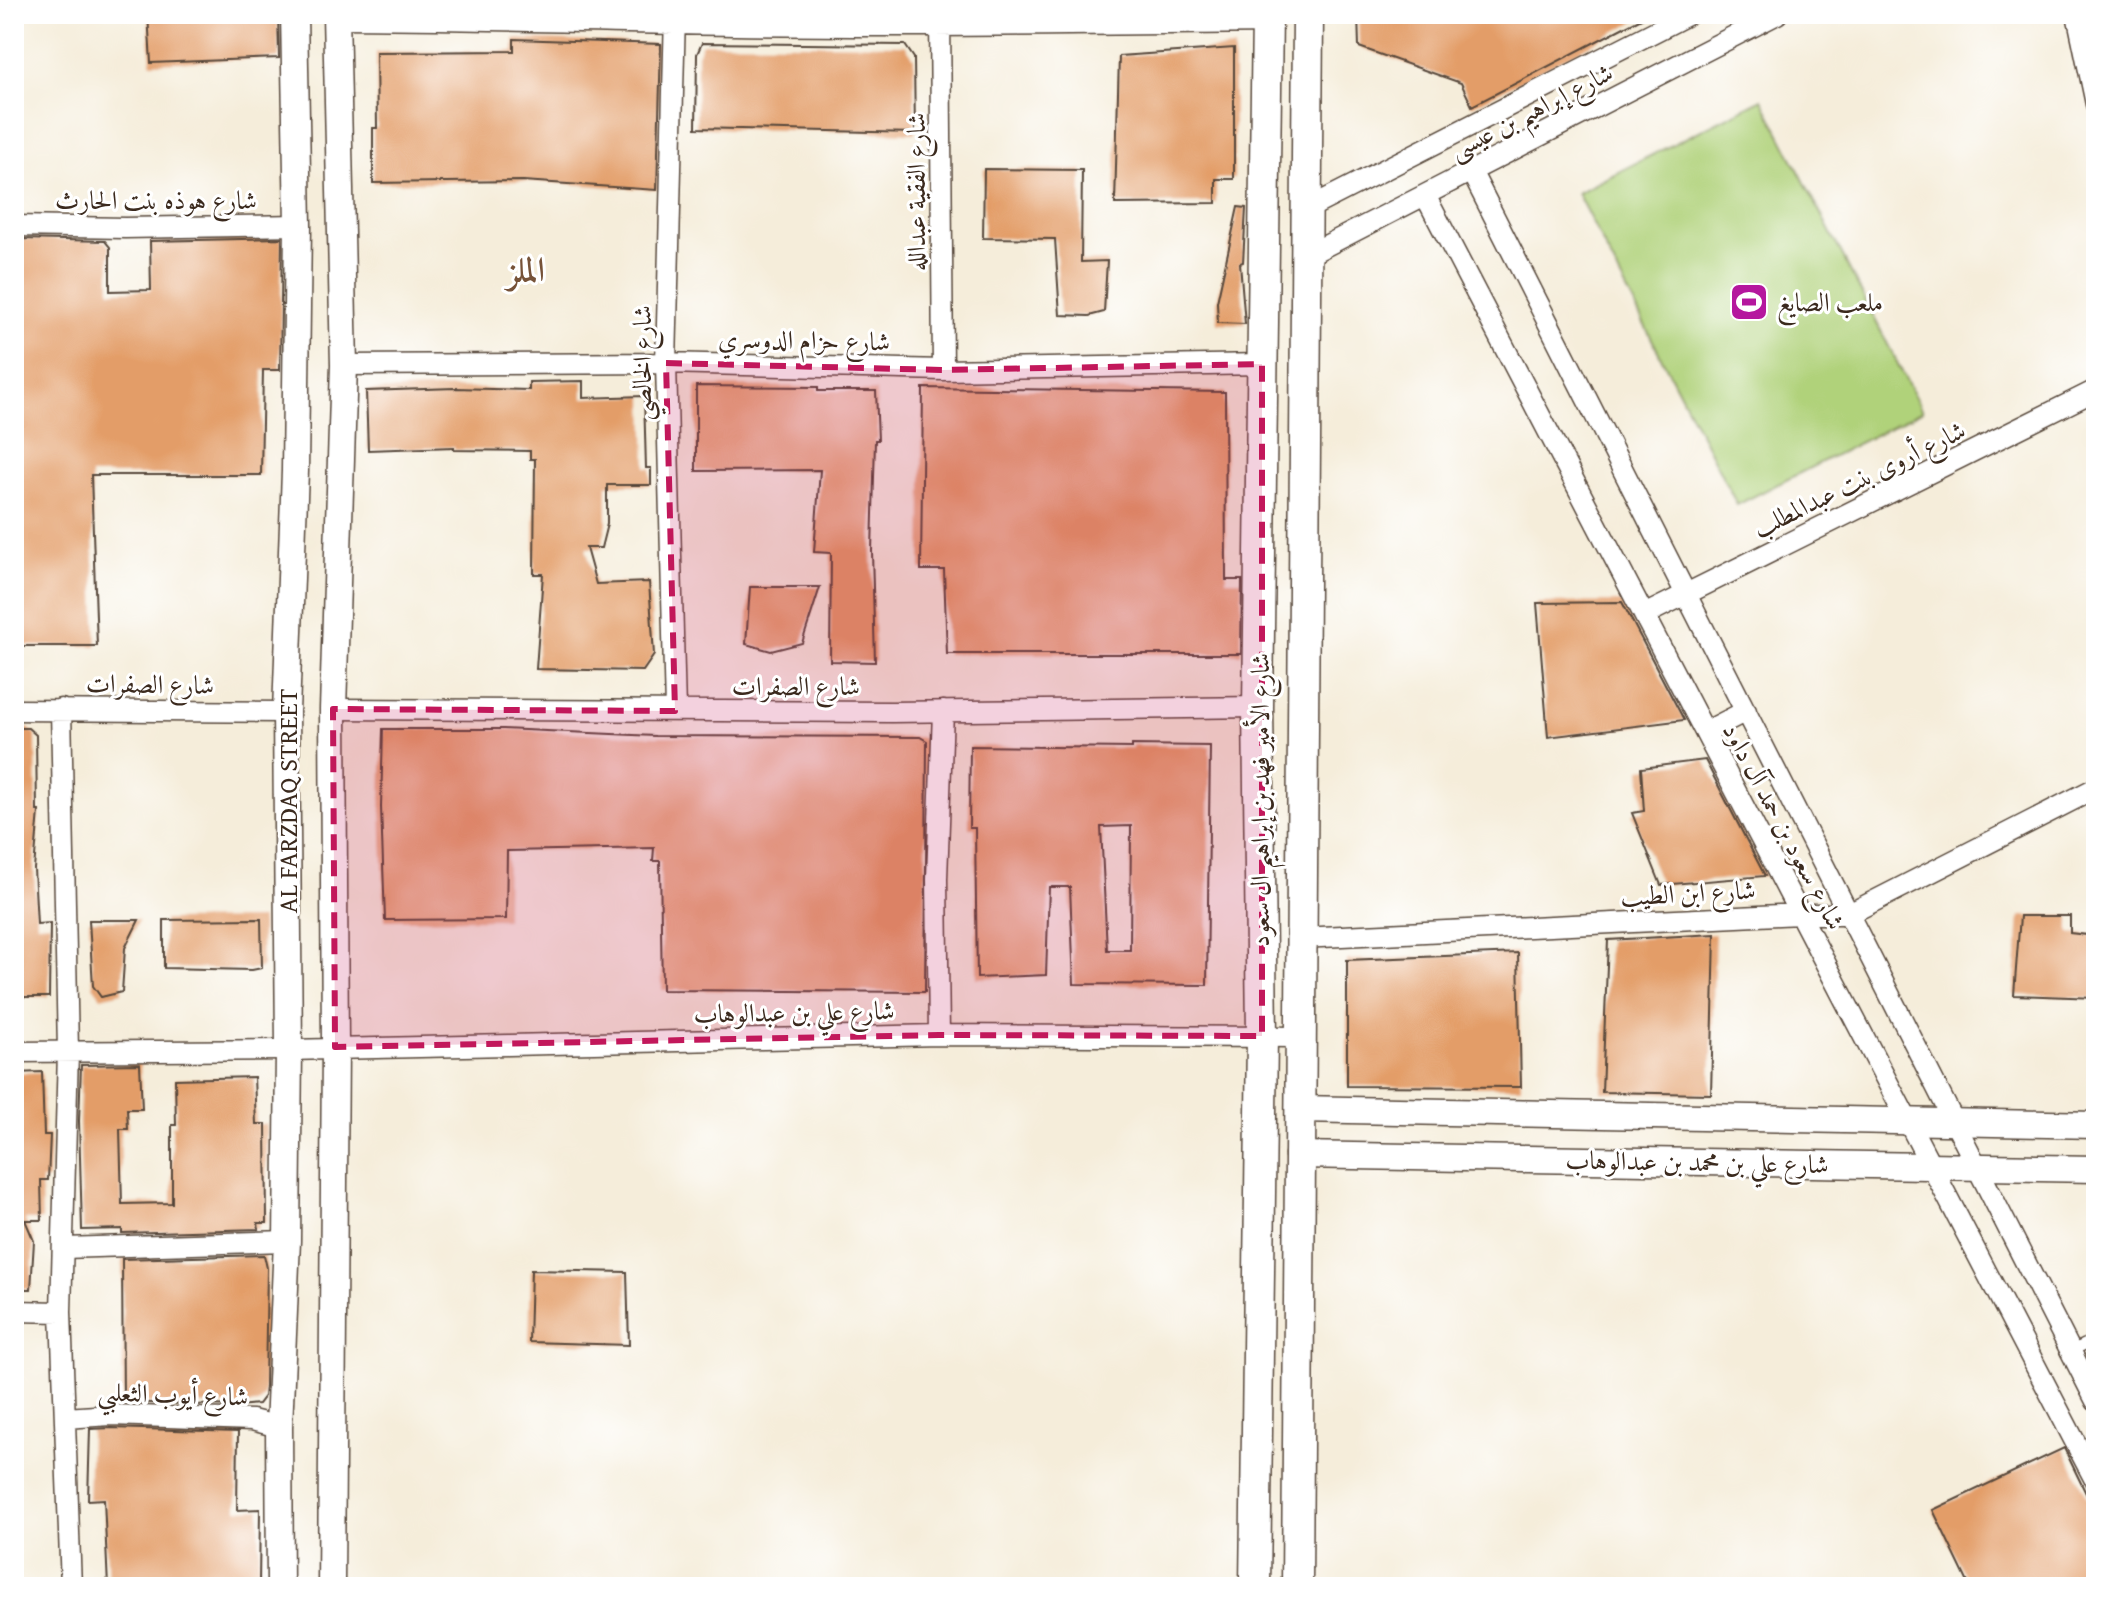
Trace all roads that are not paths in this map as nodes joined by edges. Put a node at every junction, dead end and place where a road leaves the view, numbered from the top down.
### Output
1 (294, 14) edge
2 (1308, 14) edge
3 (1689, 14) edge
4 (1777, 14) edge
5 (2077, 14) edge
6 (336, 16) edge
7 (500, 16) edge
8 (674, 19) edge
9 (1267, 19) edge
10 (940, 20) edge
11 (2096, 104) edge
12 (1471, 171) junction
13 (1425, 195) junction
14 (1307, 209) junction
15 (298, 225) junction
16 (14, 226) edge
17 (1308, 255) junction
18 (666, 363) junction
19 (1262, 364) junction
20 (344, 365) junction
21 (943, 370) junction
22 (2096, 390) edge
23 (1687, 594) junction
24 (1644, 615) junction
25 (1258, 707) junction
26 (61, 709) junction
27 (333, 709) junction
28 (14, 710) edge
29 (675, 711) junction
30 (943, 711) junction
31 (1746, 711) junction
32 (286, 712) junction
33 (1705, 732) junction
34 (2096, 788) edge
35 (1800, 914) junction
36 (1849, 914) junction
37 (1300, 938) junction
38 (939, 1035) junction
39 (1262, 1036) junction
40 (1299, 1037) junction
41 (335, 1047) junction
42 (289, 1050) junction
43 (68, 1051) junction
44 (14, 1052) edge
45 (1299, 1109) junction
46 (1908, 1121) junction
47 (1954, 1122) junction
48 (2096, 1125) edge
49 (1298, 1155) junction
50 (1932, 1166) junction
51 (1977, 1166) junction
52 (2096, 1169) edge
53 (287, 1241) junction
54 (64, 1248) junction
55 (14, 1311) edge
56 (61, 1312) junction
57 (2096, 1339) edge
58 (2071, 1351) junction
59 (2096, 1401) edge
60 (65, 1418) junction
61 (279, 1427) junction
62 (2096, 1482) edge
63 (71, 1587) edge
64 (280, 1587) edge
65 (331, 1587) edge
66 (1255, 1587) edge
67 (1297, 1587) edge

1 - 15 street, AL FARZDAQ STREET
2 - 14 main road, شارع الأمير فهد بن إبراهيم ال سعود
3 - 14 street
4 - 12 street, شارع إبراهيم بن عيسى
5 - 11 street
6 - 7 street
6 - 20 street, AL FARZDAQ STREET
7 - 8 street
8 - 10 street
8 - 18 street, شارع الخالصي
9 - 10 street
9 - 19 main road, شارع الأمير فهد بن إبراهيم ال سعود
10 - 21 street, شارع الفقية عبدالله
12 - 13 street, شارع إبراهيم بن عيسى
12 - 23 street
13 - 17 street, شارع إبراهيم بن عيسى
13 - 24 street, شارع سعود بن حمد آل داود
14 - 17 main road, شارع الأمير فهد بن إبراهيم ال سعود
15 - 16 street, شارع هوذه بنت الحارث
15 - 32 street, AL FARZDAQ STREET
17 - 37 main road, شارع الأمير فهد بن إبراهيم ال سعود
18 - 20 street, شارع حزام الدوسري
18 - 21 street, شارع حزام الدوسري
18 - 29 street, شارع الخالصي
19 - 21 street, شارع حزام الدوسري
19 - 25 main road, شارع الأمير فهد بن إبراهيم ال سعود
20 - 27 street, AL FARZDAQ STREET
22 - 23 street, شارع أروى بنت عبدالمطلب
23 - 24 street, شارع أروى بنت عبدالمطلب
23 - 31 street
24 - 33 street, شارع سعود بن حمد آل داود
25 - 30 street, شارع الصفرات
25 - 39 main road, شارع الأمير فهد بن إبراهيم ال سعود
26 - 28 street, شارع الصفرات
26 - 32 street, شارع الصفرات
26 - 43 street
27 - 29 street, شارع الصفرات
27 - 41 street, AL FARZDAQ STREET
29 - 30 street, شارع الصفرات
30 - 38 street
31 - 33 street
31 - 36 street
32 - 42 street, AL FARZDAQ STREET
33 - 35 street, شارع سعود بن حمد آل داود
34 - 36 street, شارع ابن الطيب
35 - 36 street, شارع ابن الطيب
35 - 37 street, شارع ابن الطيب
35 - 46 street, شارع سعود بن حمد آل داود
36 - 47 street
37 - 40 main road, شارع الأمير فهد بن إبراهيم ال سعود
38 - 39 street, شارع علي بن عبدالوهاب
38 - 41 street, شارع علي بن عبدالوهاب
39 - 40 street, شارع علي بن عبدالوهاب
39 - 66 main road, شارع الأمير فهد بن إبراهيم ال سعود
40 - 45 main road, شارع الأمير فهد بن إبراهيم ال سعود
41 - 42 street, شارع علي بن عبدالوهاب
41 - 65 street, AL FARZDAQ STREET
42 - 43 street
42 - 53 street, AL FARZDAQ STREET
43 - 44 street
43 - 54 street
45 - 46 street
45 - 49 main road, شارع الأمير فهد بن إبراهيم ال سعود
46 - 47 street
46 - 50 street, شارع سعود بن حمد آل داود
47 - 48 street
47 - 51 street
49 - 50 street, شارع علي بن محمد بن عبدالوهاب
49 - 67 main road, شارع الأمير فهد بن إبراهيم ال سعود
50 - 51 street, شارع علي بن محمد بن عبدالوهاب
50 - 62 street, شارع سعود بن حمد آل داود
51 - 52 street, شارع علي بن محمد بن عبدالوهاب
51 - 58 street
53 - 54 street
53 - 61 street, AL FARZDAQ STREET
54 - 56 street
55 - 56 street
56 - 60 street
57 - 58 lane
58 - 59 street
60 - 61 street, شارع أيوب الثعلبي
60 - 63 street
61 - 64 street, AL FARZDAQ STREET

